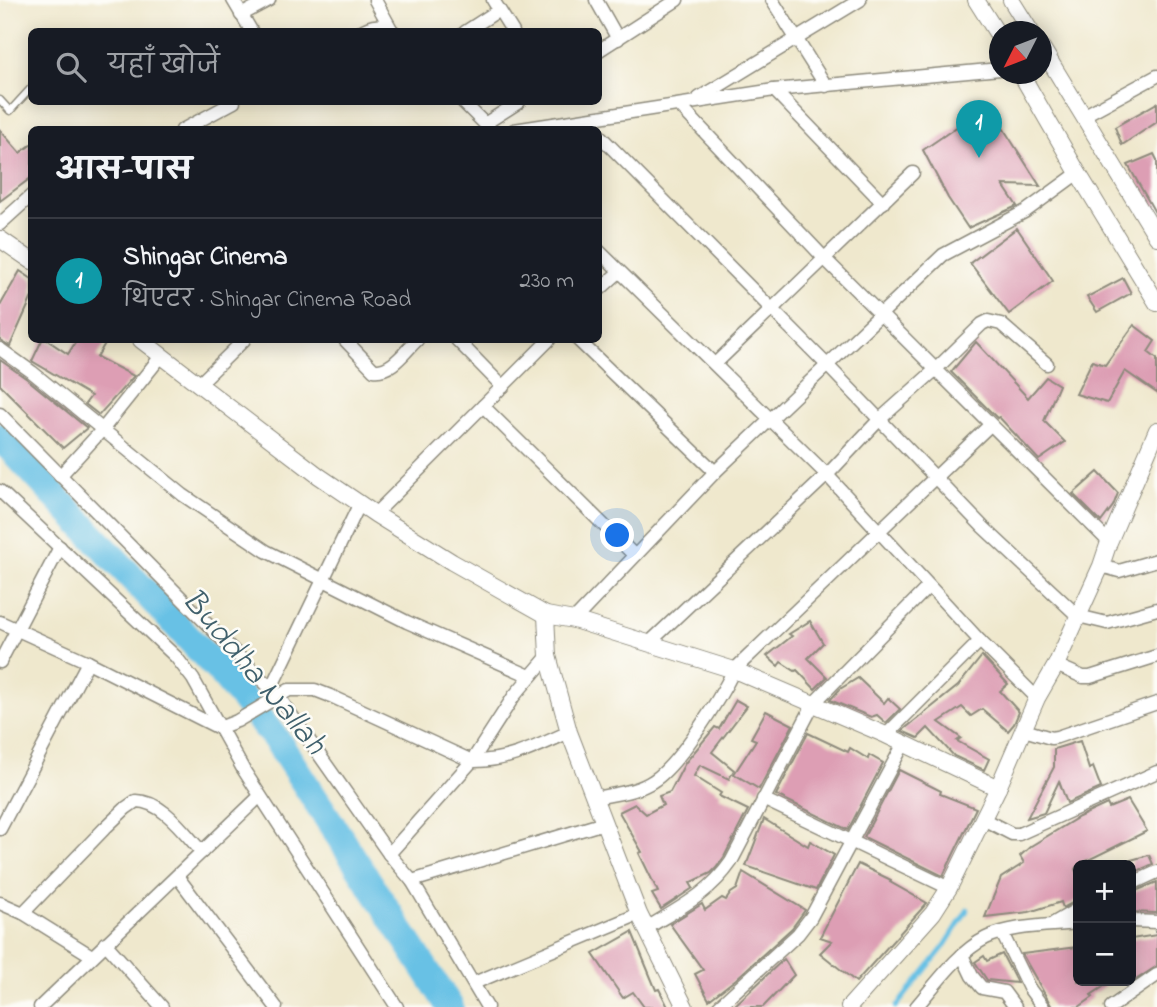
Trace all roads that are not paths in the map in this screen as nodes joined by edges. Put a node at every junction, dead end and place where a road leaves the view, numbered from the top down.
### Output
1 (233, 0) edge
2 (269, 0) edge
3 (375, 0) edge
4 (596, 0) edge
5 (677, 0) edge
6 (772, 0) edge
7 (860, 0) edge
8 (976, 0) edge
9 (1011, 0) edge
10 (496, 5) edge
11 (241, 15) junction
12 (989, 21) edge
13 (1024, 21) edge
14 (249, 28) edge
15 (367, 28) edge
16 (387, 28) edge
17 (391, 28) edge
18 (470, 28) edge
19 (510, 28) edge
20 (618, 38) junction
21 (797, 40) junction
22 (602, 48) edge
23 (1052, 67) edge
24 (989, 70) edge
25 (1157, 76) edge
26 (1027, 84) edge
27 (826, 86) junction
28 (775, 90) junction
29 (28, 91) edge
30 (0, 100) edge
31 (685, 104) junction
32 (228, 105) edge
33 (466, 105) edge
34 (515, 105) edge
35 (1083, 116) junction
36 (584, 119) junction
37 (189, 126) edge
38 (489, 126) edge
39 (539, 126) edge
40 (590, 126) edge
41 (602, 138) edge
42 (914, 173) dead end
43 (1078, 173) junction
44 (28, 199) edge
45 (883, 203) junction
46 (0, 224) edge
47 (1157, 237) edge
48 (0, 239) edge
49 (602, 254) edge
50 (28, 258) edge
51 (825, 259) junction
52 (619, 272) junction
53 (602, 287) edge
54 (1157, 303) edge
55 (771, 310) junction
56 (881, 314) junction
57 (145, 343) edge
58 (241, 343) edge
59 (348, 343) edge
60 (414, 343) edge
61 (460, 343) edge
62 (546, 343) edge
63 (581, 343) edge
64 (0, 349) edge
65 (162, 355) junction
66 (715, 364) junction
67 (1047, 364) dead end
68 (827, 365) junction
69 (935, 370) junction
70 (198, 384) junction
71 (503, 387) junction
72 (483, 405) junction
73 (0, 414) edge
74 (771, 418) junction
75 (880, 420) junction
76 (990, 425) junction
77 (102, 430) junction
78 (1157, 430) edge
79 (715, 472) junction
80 (827, 475) junction
81 (60, 476) junction
82 (934, 477) junction
83 (1, 495) edge
84 (360, 503) junction
85 (375, 514) junction
86 (880, 530) junction
87 (1109, 542) junction
88 (60, 547) junction
89 (634, 555) junction
90 (1157, 560) edge
91 (1109, 568) junction
92 (322, 579) junction
93 (929, 586) junction
94 (1157, 609) edge
95 (546, 615) junction
96 (1082, 617) junction
97 (573, 620) junction
98 (0, 622) edge
99 (16, 631) junction
100 (980, 642) junction
101 (649, 643) junction
102 (548, 656) junction
103 (1157, 656) edge
104 (0, 662) edge
105 (88, 662) junction
106 (1061, 667) junction
107 (734, 670) junction
108 (530, 676) junction
109 (273, 695) junction
110 (1037, 698) junction
111 (814, 703) junction
112 (1157, 703) edge
113 (219, 728) junction
114 (569, 732) junction
115 (1030, 732) junction
116 (886, 735) junction
117 (903, 745) junction
118 (472, 761) junction
119 (1157, 772) edge
120 (998, 788) junction
121 (260, 796) junction
122 (595, 799) junction
123 (763, 799) junction
124 (990, 823) junction
125 (604, 824) junction
126 (0, 829) edge
127 (853, 841) junction
128 (202, 852) junction
129 (389, 854) junction
130 (1157, 872) edge
131 (177, 876) junction
132 (412, 881) junction
133 (1136, 882) edge
134 (949, 888) junction
135 (0, 902) edge
136 (1073, 912) edge
137 (23, 913) junction
138 (643, 921) junction
139 (1136, 921) edge
140 (1157, 922) edge
141 (1073, 923) edge
142 (1047, 926) junction
143 (1002, 933) junction
144 (105, 943) junction
145 (962, 955) junction
146 (92, 956) junction
147 (1157, 975) edge
148 (474, 983) junction
149 (919, 1003) edge
150 (46, 1005) edge
151 (162, 1007) edge
152 (276, 1007) edge
153 (397, 1007) edge
154 (487, 1007) edge
155 (685, 1007) edge
156 (718, 1007) edge
157 (849, 1007) edge
158 (935, 1007) edge
159 (1015, 1007) edge
160 (1043, 1007) edge
161 (1111, 1007) edge

1 - 11 street
2 - 11 street
3 - 17 street
4 - 20 street
5 - 20 street
6 - 21 street
7 - 21 street
8 - 12 street
9 - 13 street
10 - 18 street
10 - 19 street
11 - 14 street
15 - 16 street
20 - 22 street
21 - 27 street
21 - 31 street
23 - 35 street
24 - 27 street
25 - 35 street
26 - 43 street
27 - 28 street
28 - 31 street
28 - 45 street
29 - 30 lane
31 - 36 street
31 - 51 street
32 - 37 street
33 - 38 street
34 - 38 street
35 - 47 street
36 - 39 street
36 - 40 street
41 - 55 street
42 - 45 street
43 - 54 street
43 - 56 street
44 - 46 street
45 - 51 street
48 - 50 street
49 - 52 street
51 - 55 street
51 - 56 street
52 - 53 street
52 - 66 street
55 - 66 street
55 - 68 street
56 - 68 street
56 - 69 street
57 - 65 street
58 - 70 street
59 - 60 street
61 - 71 street
62 - 71 street
63 - 79 street
64 - 77 street
65 - 70 street
65 - 77 street
66 - 74 street
67 - 69 street
68 - 74 street
68 - 75 street
69 - 75 street
69 - 76 street
70 - 84 street
71 - 72 street
72 - 85 street
72 - 89 street
73 - 81 street
74 - 79 street
74 - 80 street
75 - 80 street
75 - 82 street
76 - 82 street
76 - 87 street
77 - 81 street
77 - 92 street
78 - 87 street
79 - 89 street
80 - 86 street
80 - 101 street
81 - 109 street
82 - 86 street
82 - 96 street
83 - 88 street
84 - 85 street
84 - 92 street
85 - 95 street
86 - 93 street
86 - 107 street
87 - 91 street
88 - 99 street
88 - 113 street
89 - 97 street
90 - 91 street
91 - 96 street
92 - 108 street
92 - 109 street
93 - 100 street
93 - 111 street
94 - 96 street
95 - 97 street
95 - 102 street
96 - 106 street
97 - 101 street
98 - 99 street
99 - 104 street
99 - 105 street
100 - 110 street
100 - 116 street
101 - 107 street
102 - 108 street
102 - 114 street
103 - 106 street
105 - 113 street
105 - 126 street
106 - 110 street
107 - 111 street
107 - 122 street
108 - 118 street
109 - 113 street
109 - 118 street
109 - 129 street
110 - 115 street
111 - 116 street
111 - 123 street
112 - 115 street
113 - 121 street
114 - 118 street
114 - 122 street
115 - 120 street
116 - 117 street
117 - 120 street
117 - 127 street
118 - 129 street
119 - 124 street
120 - 124 street
121 - 128 street
121 - 153 street
122 - 125 street
123 - 127 street
123 - 138 street
124 - 134 street
125 - 132 street
125 - 138 street
127 - 134 street
127 - 156 street
128 - 131 street
128 - 137 street
129 - 132 street
130 - 133 street
131 - 144 street
131 - 152 street
132 - 148 street
134 - 157 street
135 - 137 street
136 - 142 street
137 - 146 street
138 - 148 street
138 - 155 street
139 - 140 street
141 - 142 street
142 - 143 street
143 - 145 street
143 - 160 street
144 - 146 street
144 - 151 street
145 - 149 street
145 - 159 street
146 - 150 street
147 - 161 street
148 - 154 street
149 - 158 street

